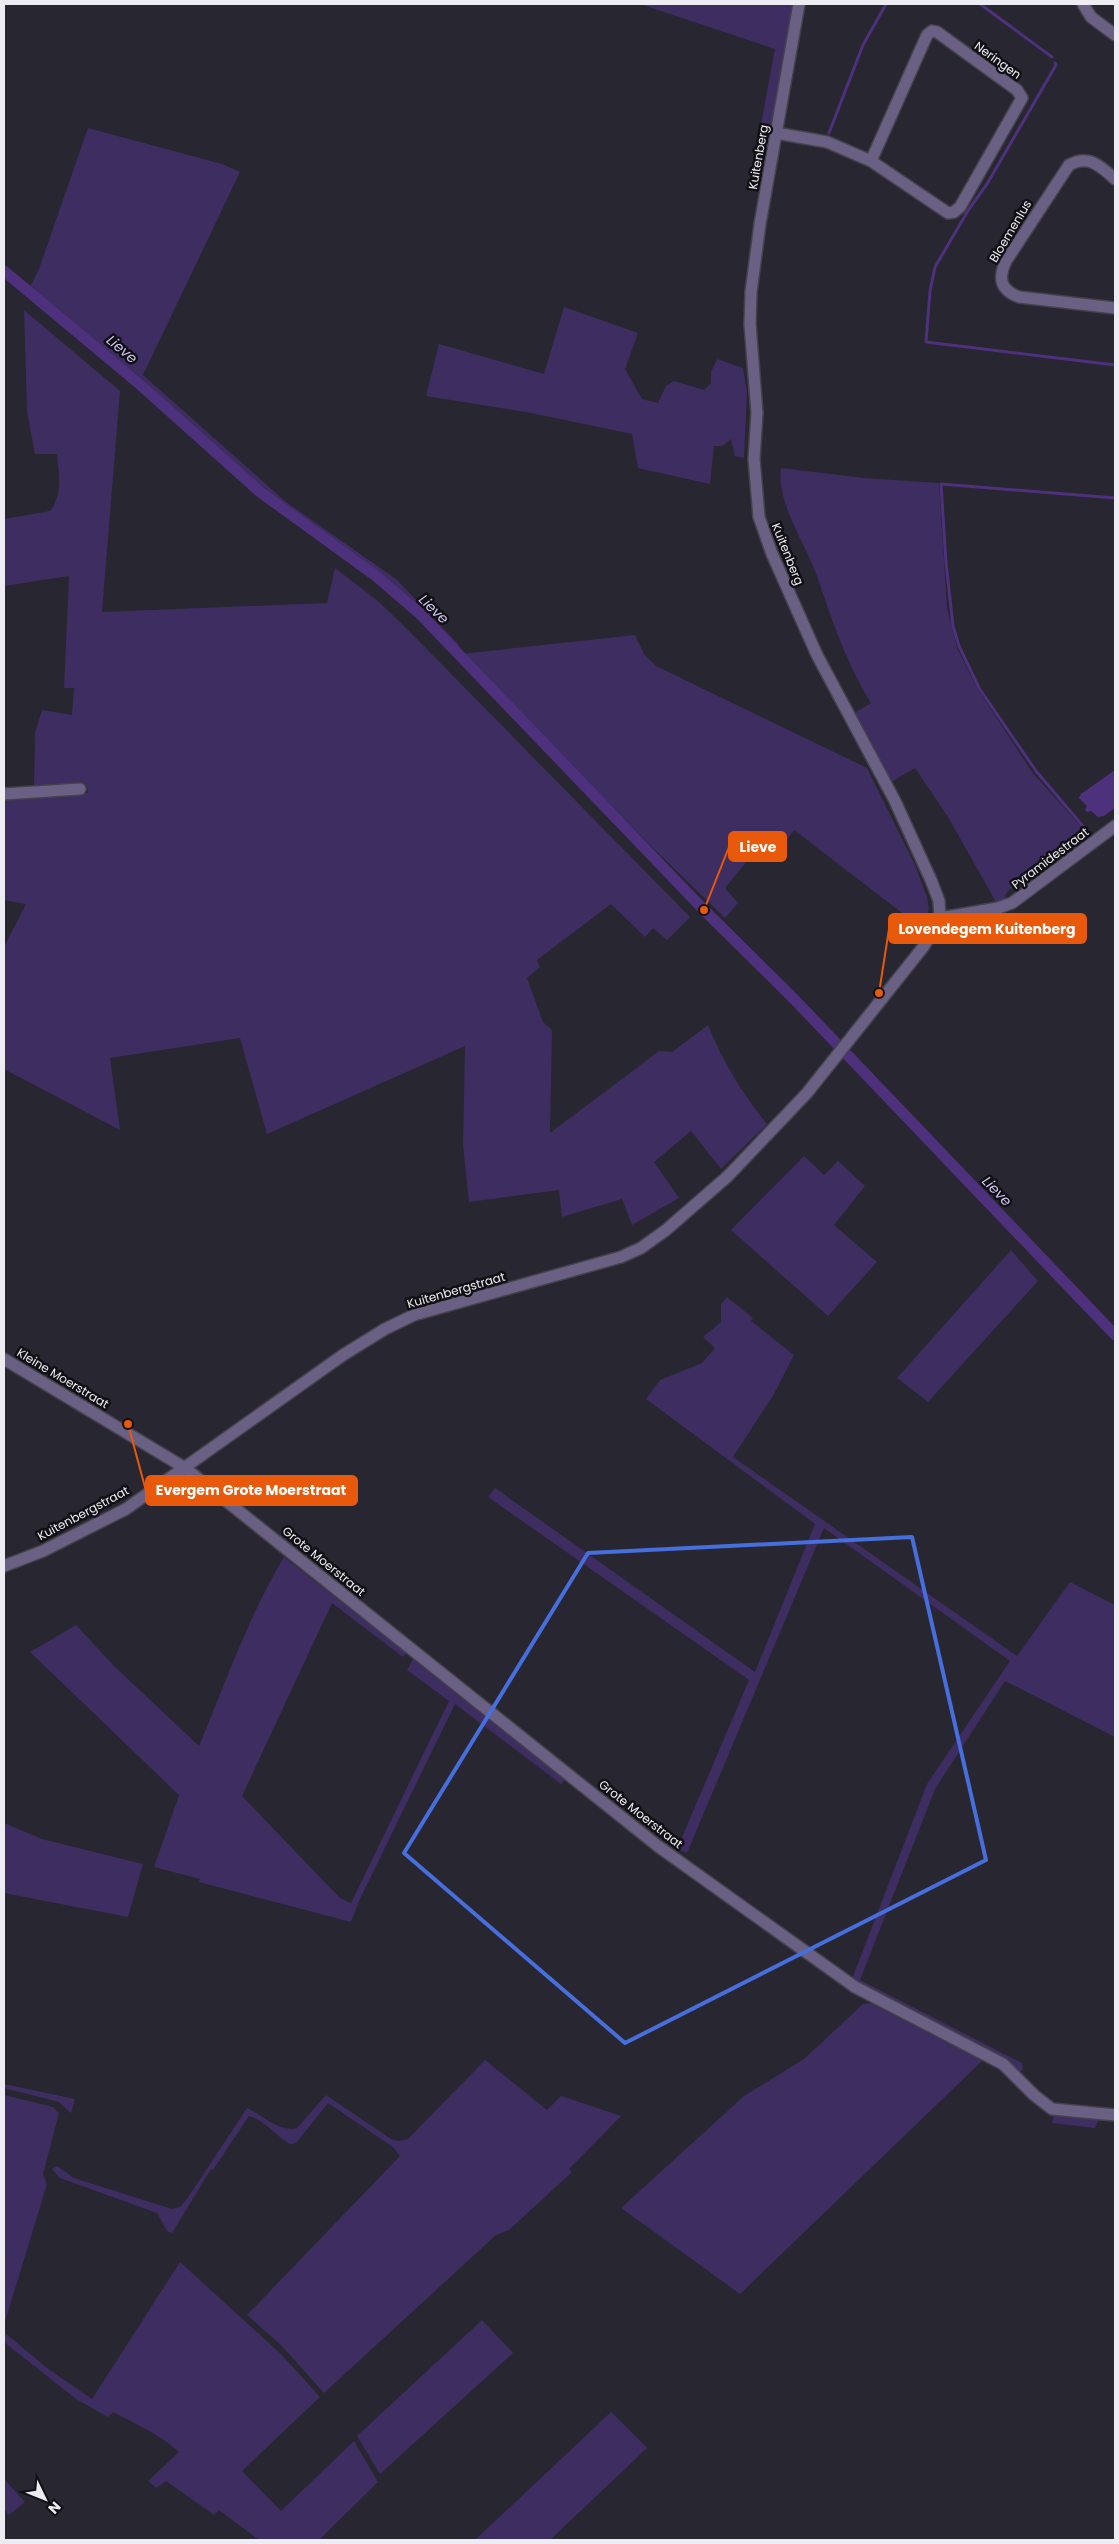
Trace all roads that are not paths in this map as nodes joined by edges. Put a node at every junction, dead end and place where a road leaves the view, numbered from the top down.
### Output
1 (800, 4) edge
2 (1083, 4) edge
3 (1115, 35) edge
4 (776, 133) junction
5 (871, 161) junction
6 (1115, 179) edge
7 (1115, 308) edge
8 (80, 789) dead end
9 (4, 794) edge
10 (1115, 826) edge
11 (940, 918) junction
12 (4, 1359) edge
13 (185, 1468) junction
14 (4, 1566) edge
15 (1115, 2115) edge

1 - 4 street, Kuitenberg
2 - 3 street
4 - 5 street, Neringen
4 - 11 street, Kuitenberg
5 - 5 street, Neringen
6 - 7 street, Bloemenlus
8 - 9 street
10 - 11 street, Pyramidestraat
11 - 13 street, Kuitenbergstraat
12 - 13 street, Kleine Moerstraat
13 - 14 street, Kuitenbergstraat
13 - 15 street, Grote Moerstraat

